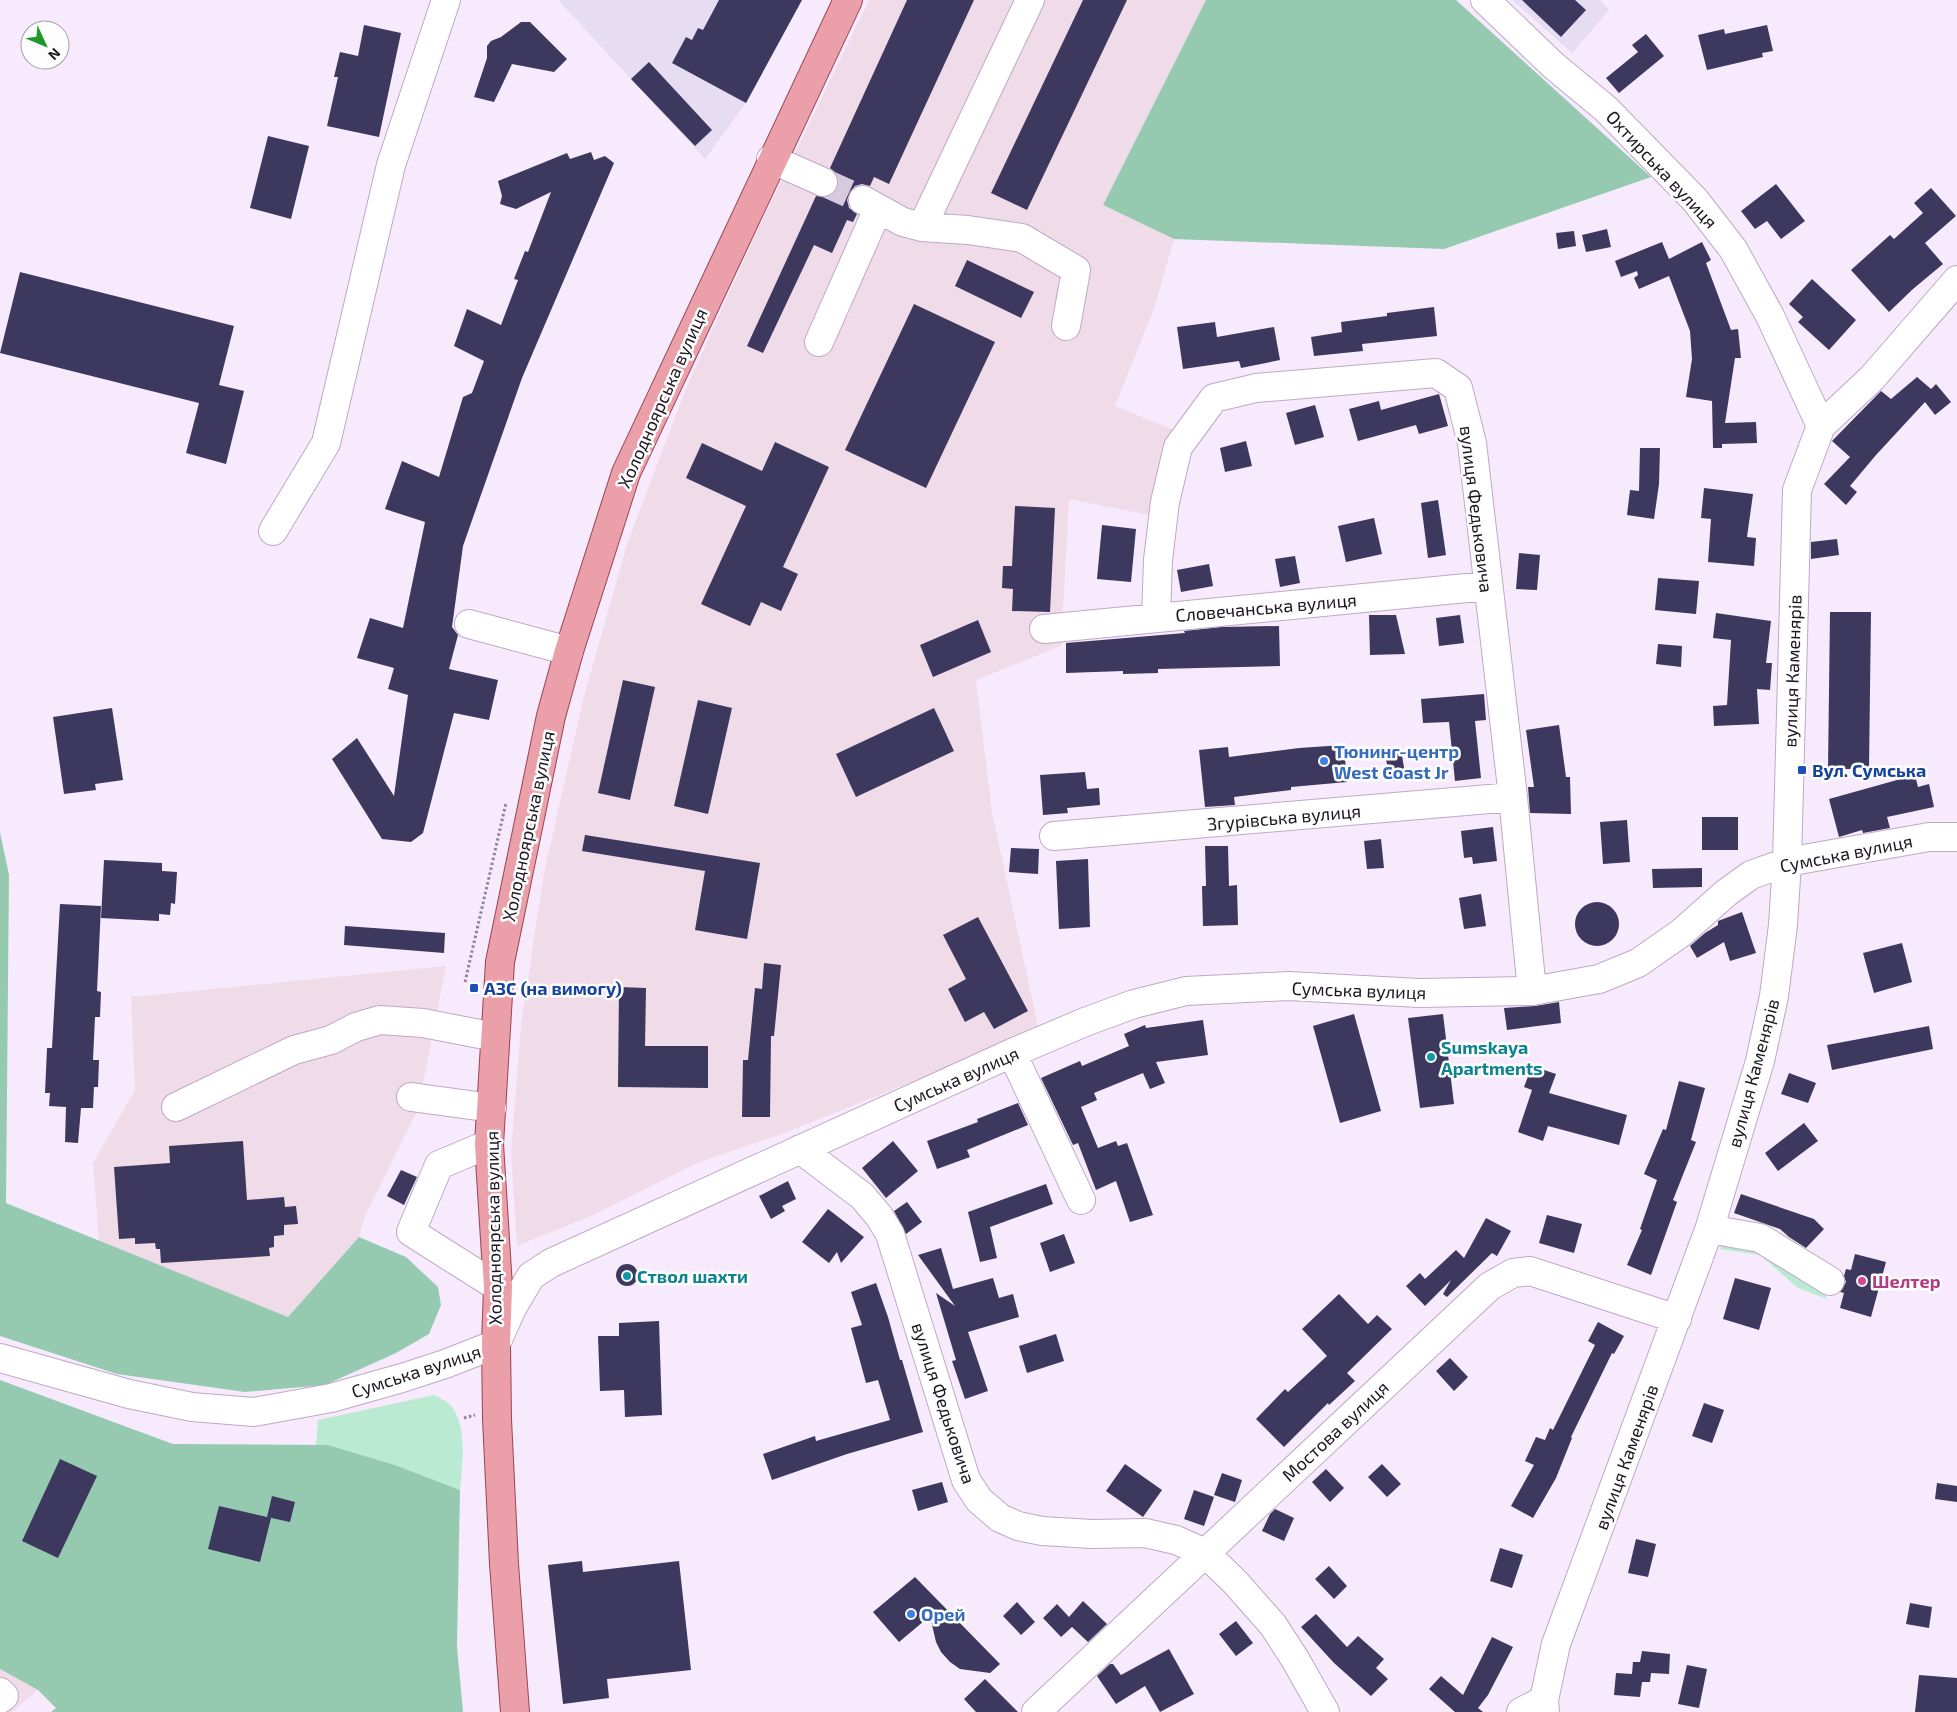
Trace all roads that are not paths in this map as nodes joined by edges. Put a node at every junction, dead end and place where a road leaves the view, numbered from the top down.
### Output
1 (446, 0) edge
2 (848, 0) edge
3 (1030, 0) edge
4 (1486, 0) edge
5 (771, 160) junction
6 (823, 182) tunnel mouth
7 (922, 227) junction
8 (1957, 280) edge
9 (1066, 326) dead end
10 (820, 342) dead end
11 (1821, 426) junction
12 (273, 530) dead end
13 (1487, 586) junction
14 (1156, 618) junction
15 (469, 624) dead end
16 (1044, 629) dead end
17 (569, 651) junction
18 (1513, 797) junction
19 (1054, 836) dead end
20 (1957, 837) edge
21 (1787, 862) junction
22 (1532, 991) junction
23 (496, 1037) junction
24 (1012, 1053) junction
25 (411, 1097) dead end
26 (176, 1107) dead end
27 (492, 1108) junction
28 (489, 1144) junction
29 (800, 1149) junction
30 (1081, 1200) dead end
31 (1710, 1227) junction
32 (1830, 1281) dead end
33 (498, 1287) junction
34 (1677, 1319) junction
35 (496, 1344) junction
36 (0, 1358) edge
37 (1205, 1552) junction
38 (0, 1692) edge
39 (0, 1699) edge
40 (1537, 1708) edge
41 (515, 1712) edge
42 (1036, 1712) edge
43 (1325, 1712) edge

1 - 12 street
2 - 5 main road, Холодноярська вулиця
3 - 7 street
4 - 11 street, Охтирська вулиця
5 - 6 street
5 - 17 main road, Холодноярська вулиця
7 - 9 street
7 - 10 street
8 - 11 street, вулиця Каменярів
11 - 21 street, вулиця Каменярів
13 - 14 street, Словечанська вулиця
13 - 14 street, вулиця Федьковича
13 - 18 street, вулиця Федьковича
14 - 16 street, Словечанська вулиця
15 - 17 street
17 - 23 main road, Холодноярська вулиця
18 - 19 street, Згурівська вулиця
18 - 22 street, вулиця Федьковича
20 - 21 street, Сумська вулиця
21 - 22 street, Сумська вулиця
21 - 31 street, вулиця Каменярів
22 - 24 street, Сумська вулиця
23 - 26 street
23 - 27 main road, Холодноярська вулиця
24 - 29 street, Сумська вулиця
24 - 30 street
25 - 27 street
27 - 28 main road, Холодноярська вулиця
28 - 33 main road, Холодноярська вулиця
28 - 33 street
29 - 35 street, Сумська вулиця
29 - 37 street, вулиця Федьковича
31 - 32 street
31 - 34 street, вулиця Каменярів
33 - 35 main road, Холодноярська вулиця
34 - 37 street, Мостова вулиця
34 - 40 street, вулиця Каменярів
35 - 36 street, Сумська вулиця
35 - 41 main road, Холодноярська вулиця
37 - 42 street, Мостова вулиця
37 - 43 street, вулиця Федьковича
38 - 39 street

